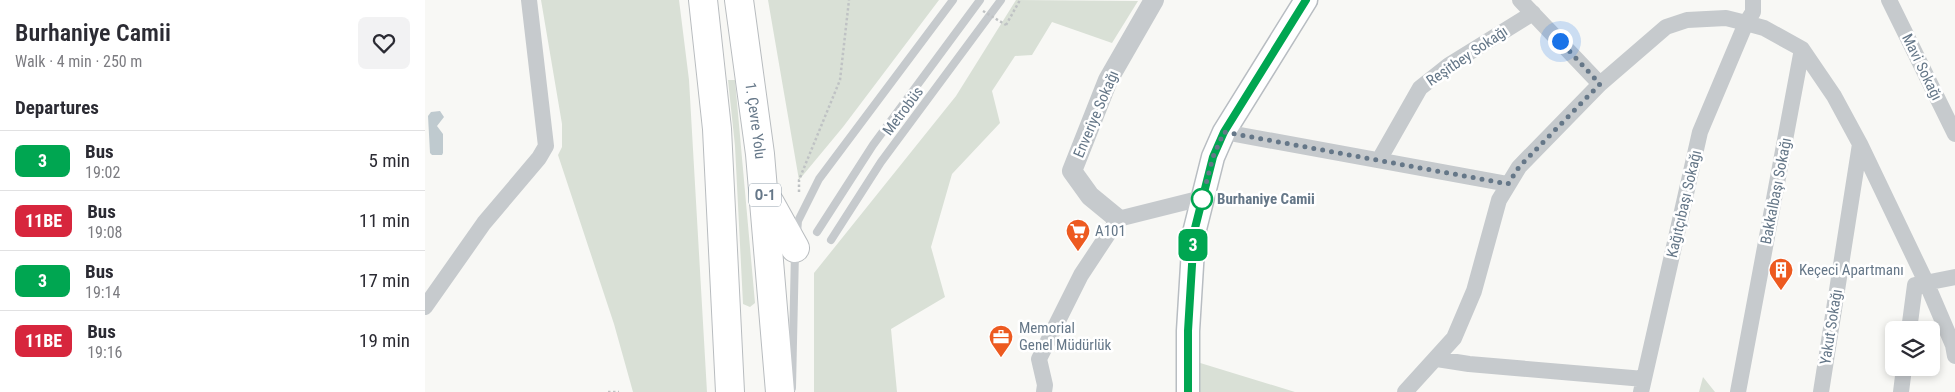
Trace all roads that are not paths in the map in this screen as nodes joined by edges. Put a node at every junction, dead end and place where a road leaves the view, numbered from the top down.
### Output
1 (529, 0) edge
2 (703, 0) edge
3 (739, 0) edge
4 (953, 0) edge
5 (980, 0) edge
6 (1001, 0) edge
7 (1154, 0) edge
8 (1305, 0) edge
9 (1520, 0) edge
10 (1753, 0) edge
11 (1889, 0) edge
12 (1533, 13) junction
13 (1746, 23) junction
14 (1802, 49) junction
15 (1600, 84) junction
16 (1224, 132) junction
17 (1955, 134) edge
18 (1861, 144) junction
19 (1379, 160) junction
20 (1508, 184) junction
21 (764, 193) junction
22 (1202, 198) junction
23 (1118, 219) junction
24 (817, 232) dead end
25 (831, 240) dead end
26 (795, 248) junction
27 (1955, 277) edge
28 (1926, 282) junction
29 (425, 307) edge
30 (1910, 321) edge
31 (1955, 356) edge
32 (1437, 358) junction
33 (1903, 376) edge
34 (1642, 386) edge
35 (730, 392) edge
36 (780, 392) edge
37 (792, 392) edge
38 (1045, 392) edge
39 (1188, 392) edge
40 (1405, 392) edge
41 (1738, 392) edge
42 (1821, 392) edge
43 (1901, 392) edge

1 - 29 street
2 - 35 highway
3 - 21 highway, 1. Çevre Yolu / O-1
4 - 26 lane
5 - 24 lane, Metrobüs
6 - 25 lane, Metrobüs
7 - 23 street, Enveriye Sokağı
8 - 16 main road
9 - 12 street
10 - 13 street, Kağıtçıbaşı Sokağı
11 - 17 street, Mavi Sokağı
12 - 15 street
12 - 19 street, Reşitbey Sokağı
13 - 14 street
13 - 15 street
13 - 34 street, Kağıtçıbaşı Sokağı
14 - 18 street
14 - 41 street, Bakkalbaşı Sokağı
15 - 20 street
16 - 19 street
16 - 22 main road
18 - 28 street
18 - 42 street, Yakut Sokağı
19 - 20 street
20 - 32 street
21 - 26 highway
21 - 36 highway, 1. Çevre Yolu / O-1
22 - 23 street
22 - 39 main road
23 - 38 street
26 - 37 lane
27 - 28 street
28 - 30 street
28 - 31 street
32 - 34 street
32 - 40 street
33 - 43 street

